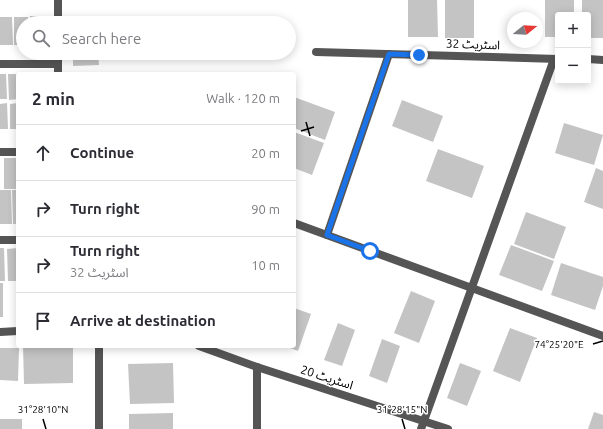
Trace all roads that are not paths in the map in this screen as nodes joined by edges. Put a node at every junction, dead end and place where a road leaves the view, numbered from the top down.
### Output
1 (58, 0) edge
2 (58, 16) edge
3 (316, 52) dead end
4 (389, 54) junction
5 (555, 59) edge
6 (591, 59) edge
7 (58, 60) edge
8 (603, 60) edge
9 (555, 62) edge
10 (0, 64) edge
11 (58, 64) junction
12 (58, 72) edge
13 (0, 152) edge
14 (16, 152) edge
15 (296, 224) edge
16 (327, 235) junction
17 (0, 240) edge
18 (16, 240) edge
19 (470, 289) junction
20 (16, 331) edge
21 (0, 332) edge
22 (603, 336) edge
23 (99, 348) edge
24 (205, 348) edge
25 (258, 367) junction
26 (423, 425) edge
27 (99, 429) edge
28 (257, 429) edge
29 (448, 429) edge

1 - 2 street
3 - 4 street, اسٹریٹ 32
4 - 5 street, اسٹریٹ 32
4 - 16 street
6 - 8 street
7 - 11 street
9 - 19 street
10 - 11 street
11 - 12 street
13 - 14 street
15 - 16 street
16 - 19 street
17 - 18 street
19 - 22 street
19 - 26 street
20 - 21 street
23 - 27 street
24 - 25 street, اسٹریٹ 20
25 - 26 street, اسٹریٹ 20
25 - 28 street
26 - 29 street, اسٹریٹ 20

